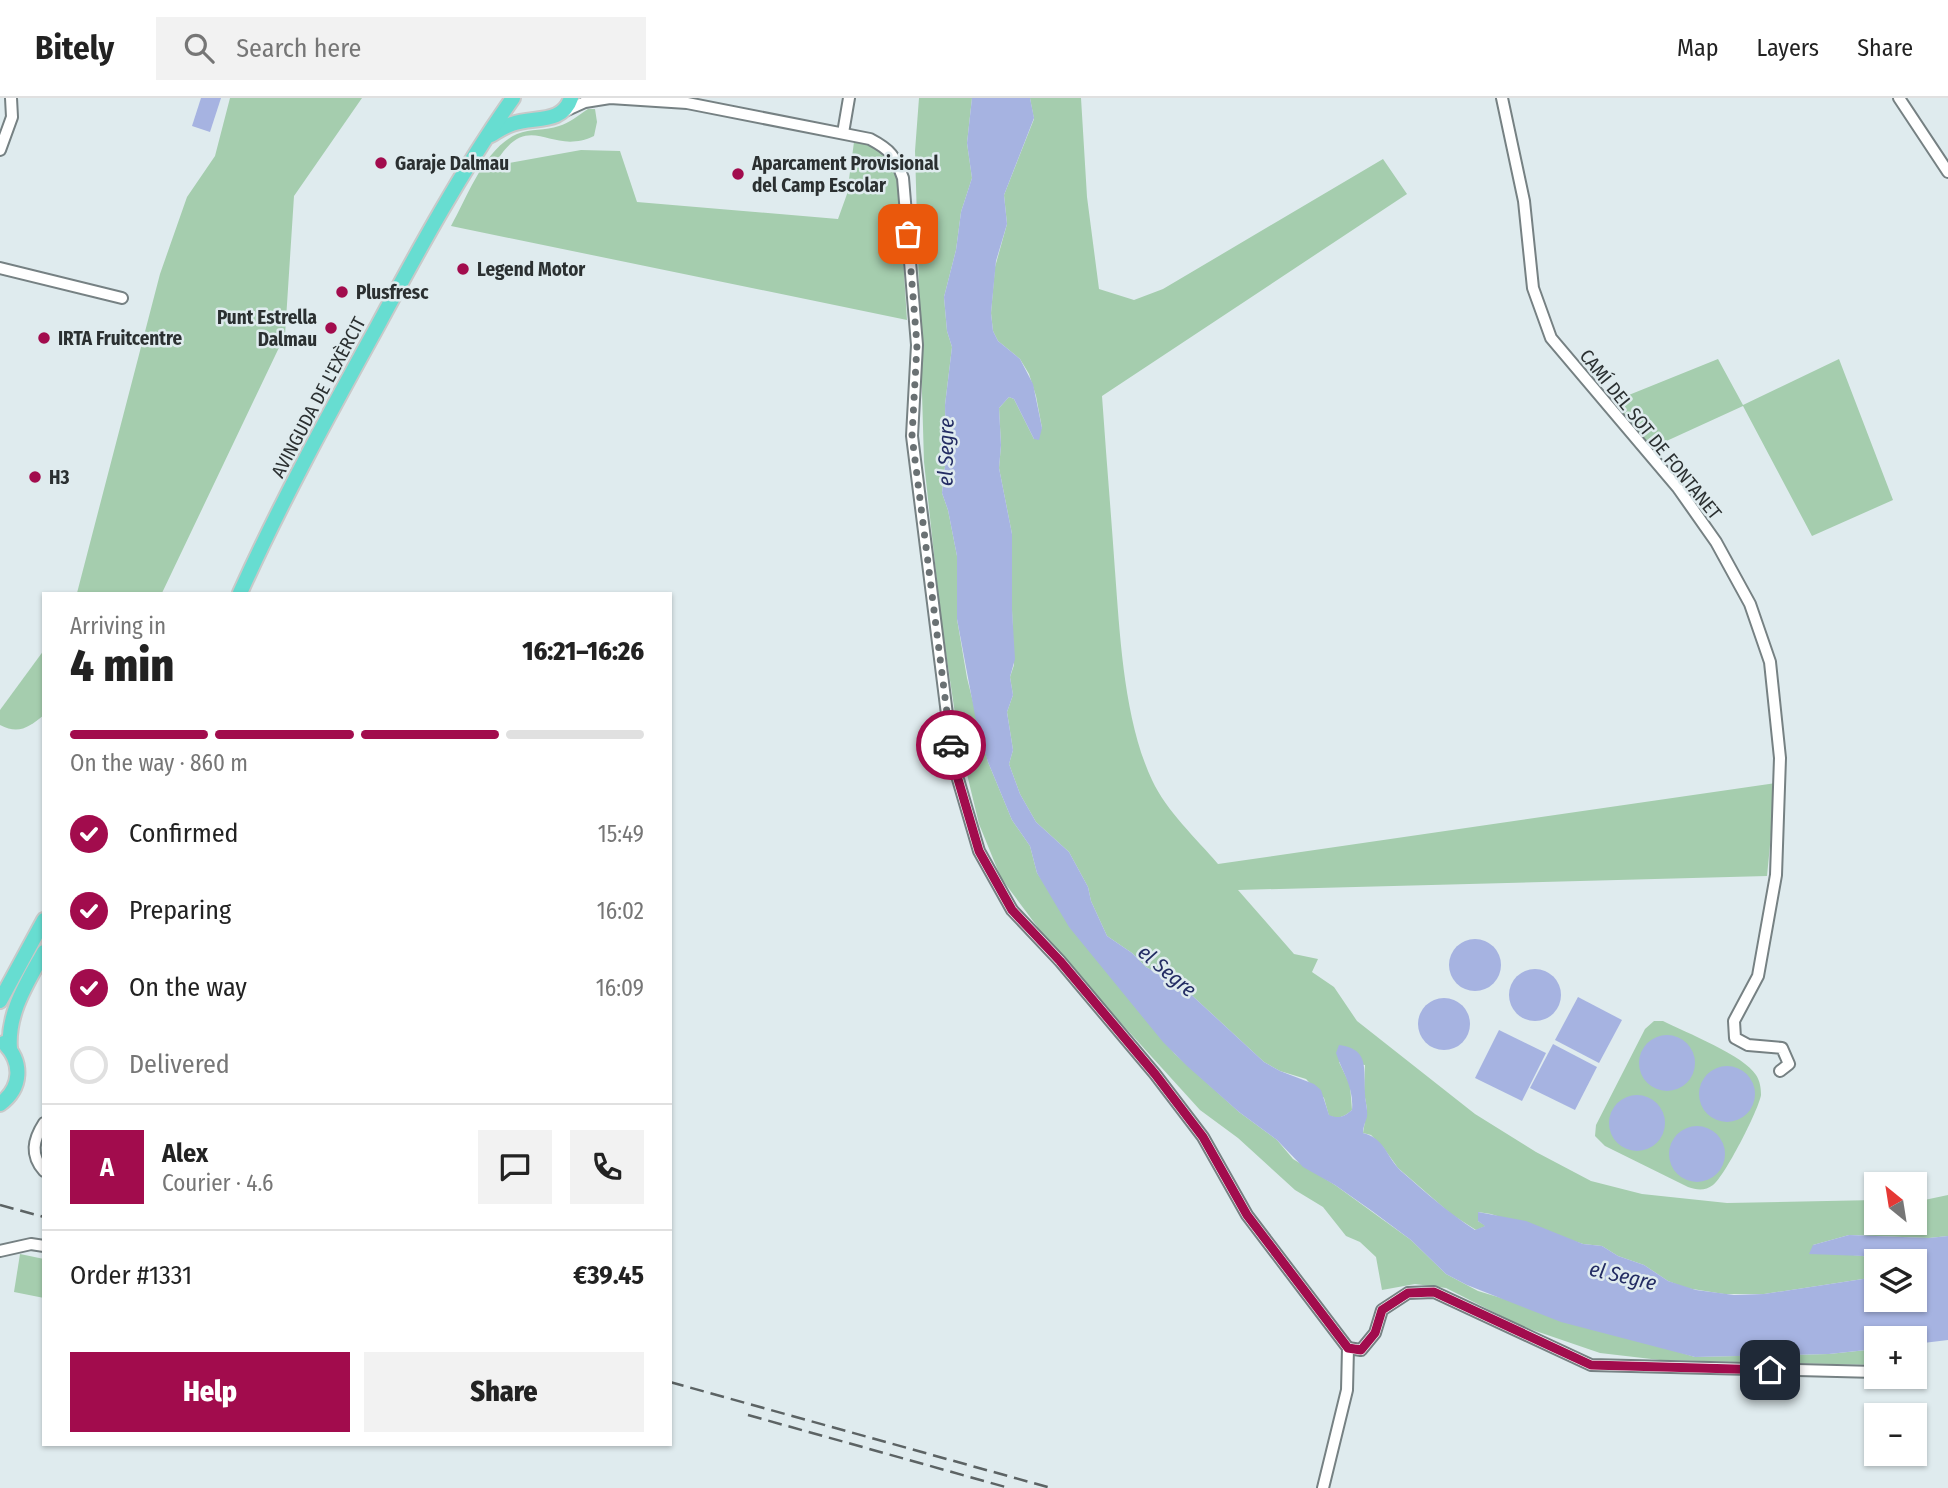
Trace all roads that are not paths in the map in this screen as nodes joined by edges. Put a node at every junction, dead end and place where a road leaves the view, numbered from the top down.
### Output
1 (11, 98) edge
2 (515, 98) edge
3 (571, 98) edge
4 (610, 98) edge
5 (849, 98) edge
6 (1502, 98) edge
7 (1899, 98) edge
8 (564, 112) junction
9 (539, 119) junction
10 (843, 133) junction
11 (490, 136) junction
12 (0, 150) edge
13 (1948, 172) edge
14 (0, 268) edge
15 (122, 298) dead end
16 (240, 592) edge
17 (42, 924) edge
18 (42, 956) edge
19 (0, 1000) edge
20 (5, 1044) edge
21 (1780, 1071) dead end
22 (0, 1104) edge
23 (42, 1127) edge
24 (42, 1168) edge
25 (42, 1246) edge
26 (0, 1251) edge
27 (1348, 1348) junction
28 (1864, 1372) edge
29 (1323, 1488) edge

1 - 12 street
2 - 9 main road
2 - 11 main road, AVINGUDA DE L'EXÈRCIT
3 - 8 main road
4 - 8 street
4 - 10 street
5 - 10 street
6 - 21 street, CAMÍ DEL SOT DE FONTANET
7 - 13 street
8 - 9 main road
9 - 11 main road
10 - 27 street
11 - 16 main road, AVINGUDA DE L'EXÈRCIT
14 - 15 street
17 - 19 main road
18 - 20 main road
20 - 22 main road
23 - 24 street
25 - 26 street
27 - 28 street
27 - 29 street

